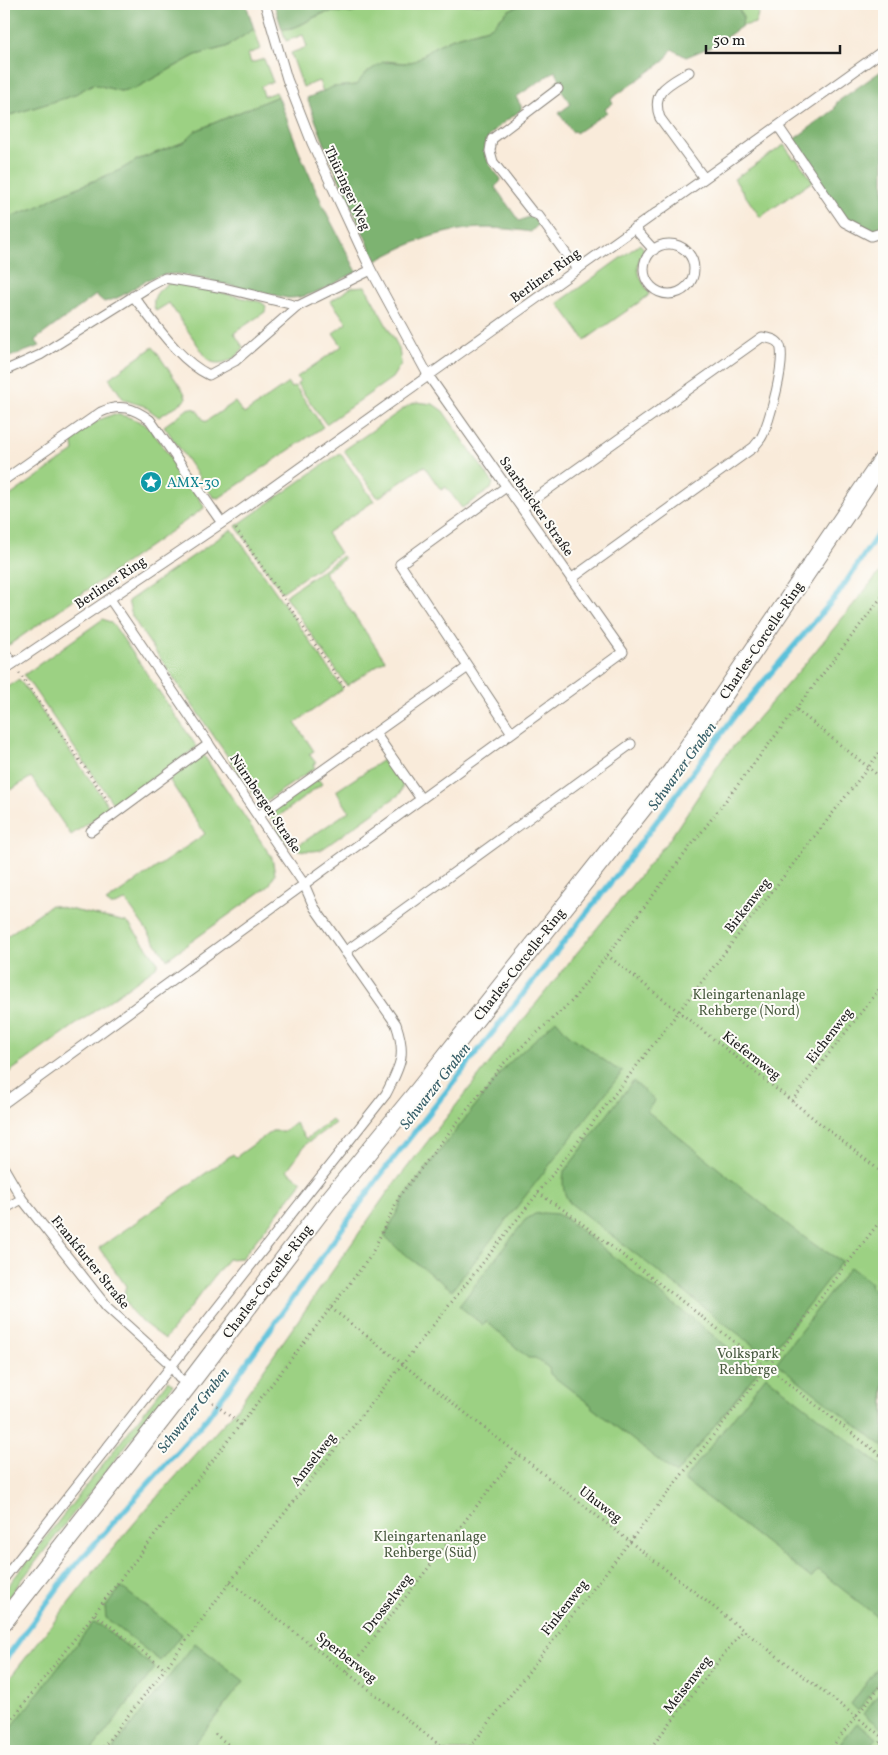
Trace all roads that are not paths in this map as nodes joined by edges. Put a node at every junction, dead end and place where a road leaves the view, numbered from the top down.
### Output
1 (265, 4) edge
2 (884, 50) edge
3 (689, 72) dead end
4 (558, 89) dead end
5 (778, 126) junction
6 (704, 178) junction
7 (634, 228) junction
8 (884, 232) edge
9 (654, 250) junction
10 (577, 269) junction
11 (371, 270) junction
12 (133, 296) junction
13 (298, 306) junction
14 (4, 371) edge
15 (428, 375) junction
16 (884, 458) edge
17 (4, 480) edge
18 (506, 487) junction
19 (522, 508) junction
20 (225, 521) junction
21 (571, 579) junction
22 (110, 599) junction
23 (4, 651) edge
24 (13, 664) junction
25 (468, 667) junction
26 (4, 670) edge
27 (375, 733) junction
28 (512, 733) junction
29 (209, 744) junction
30 (631, 744) dead end
31 (421, 799) junction
32 (258, 816) junction
33 (91, 831) dead end
34 (304, 884) junction
35 (345, 952) junction
36 (4, 1104) edge
37 (4, 1168) edge
38 (22, 1199) junction
39 (4, 1209) edge
40 (171, 1365) junction
41 (189, 1384) junction
42 (4, 1578) edge
43 (4, 1621) edge

1 - 11 lane, Thüringer Weg
2 - 5 lane, Berliner Ring
3 - 6 lane
4 - 10 lane
5 - 6 lane, Berliner Ring
5 - 8 lane
6 - 7 lane, Berliner Ring
7 - 9 lane
7 - 10 lane, Berliner Ring
9 - 9 lane
10 - 15 lane, Berliner Ring
11 - 13 lane
11 - 15 lane, Thüringer Weg
12 - 13 lane
12 - 13 lane
12 - 14 lane
15 - 18 lane, Saarbrücker Straße
15 - 20 lane, Berliner Ring
16 - 41 street, Charles-Corcelle-Ring
17 - 20 lane
18 - 19 lane, Saarbrücker Straße
18 - 25 lane
19 - 21 lane, Saarbrücker Straße
19 - 21 lane
20 - 22 lane, Berliner Ring
21 - 28 lane, Saarbrücker Straße
22 - 24 lane, Berliner Ring
22 - 29 lane, Nürnberger Straße
23 - 24 lane
24 - 26 lane, Berliner Ring
25 - 27 lane
25 - 28 lane
27 - 31 lane
27 - 32 lane
28 - 31 lane
29 - 32 lane, Nürnberger Straße
29 - 33 lane
30 - 35 lane
31 - 34 lane
32 - 34 lane, Nürnberger Straße
34 - 35 lane, Nürnberger Straße
34 - 36 lane
35 - 40 lane, Nürnberger Straße
37 - 38 lane, Frankfurter Straße
38 - 39 lane
38 - 40 lane, Frankfurter Straße
40 - 41 lane, Frankfurter Straße
40 - 42 lane
41 - 43 street, Charles-Corcelle-Ring

